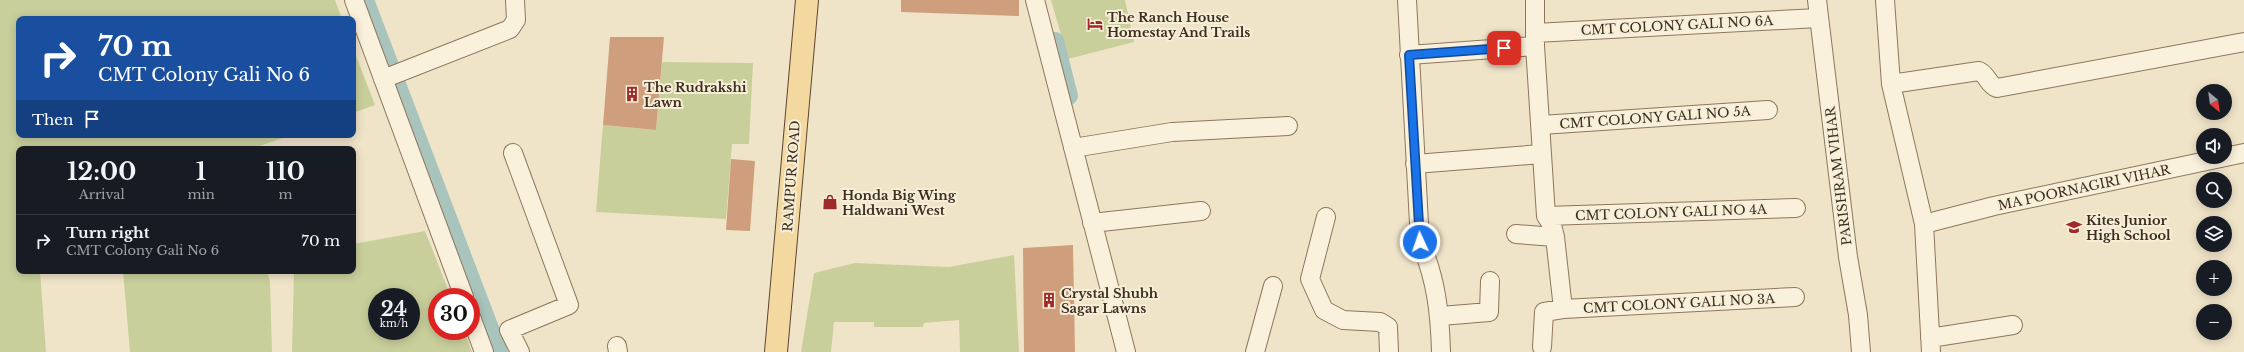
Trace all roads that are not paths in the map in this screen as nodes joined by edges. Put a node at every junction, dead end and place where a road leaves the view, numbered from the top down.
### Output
1 (354, 0) edge
2 (515, 0) edge
3 (807, 0) edge
4 (1035, 0) edge
5 (1407, 0) edge
6 (1535, 0) edge
7 (1816, 0) edge
8 (1885, 0) edge
9 (1818, 18) junction
10 (1535, 39) junction
11 (2244, 42) edge
12 (1409, 55) junction
13 (390, 76) junction
14 (1892, 84) junction
15 (1768, 110) dead end
16 (1541, 125) junction
17 (1288, 126) dead end
18 (1079, 147) junction
19 (514, 153) dead end
20 (2244, 153) edge
21 (1541, 154) junction
22 (1415, 164) junction
23 (1796, 208) dead end
24 (1201, 211) dead end
25 (1546, 216) junction
26 (1326, 217) dead end
27 (1098, 223) junction
28 (1924, 224) junction
29 (1516, 234) dead end
30 (1555, 237) junction
31 (1490, 281) dead end
32 (1273, 286) dead end
33 (461, 288) edge
34 (1795, 297) dead end
35 (1563, 309) junction
36 (1441, 316) junction
37 (2013, 325) dead end
38 (480, 340) edge
39 (1931, 345) edge
40 (1542, 347) dead end
41 (484, 352) edge
42 (520, 352) edge
43 (776, 352) edge
44 (1126, 352) edge
45 (1255, 352) edge
46 (1389, 352) edge
47 (1441, 352) edge
48 (1861, 352) edge

1 - 13 street
2 - 13 street
3 - 43 main road, RAMPUR ROAD
4 - 18 street
5 - 12 street
6 - 10 street
7 - 9 street, PARISHRAM VIHAR
8 - 14 street
9 - 10 street, CMT COLONY GALI NO 6A
9 - 48 street, PARISHRAM VIHAR
10 - 12 street, CMT COLONY GALI NO 6A
10 - 16 street
11 - 14 street
12 - 22 street
13 - 33 street
14 - 28 street
15 - 16 street, CMT COLONY GALI NO 5A
16 - 21 street
17 - 18 street
18 - 27 street
19 - 42 street
20 - 28 street, MA POORNAGIRI VIHAR
21 - 22 street
21 - 25 street
22 - 36 street
23 - 25 street, CMT COLONY GALI NO 4A
24 - 27 street
25 - 30 street
26 - 46 street
27 - 44 street
28 - 39 street
29 - 30 street
30 - 35 street
31 - 36 street
32 - 45 street
34 - 35 street, CMT COLONY GALI NO 3A
35 - 40 street, CMT COLONY GALI NO 3A
36 - 47 street
37 - 39 street
38 - 41 street

